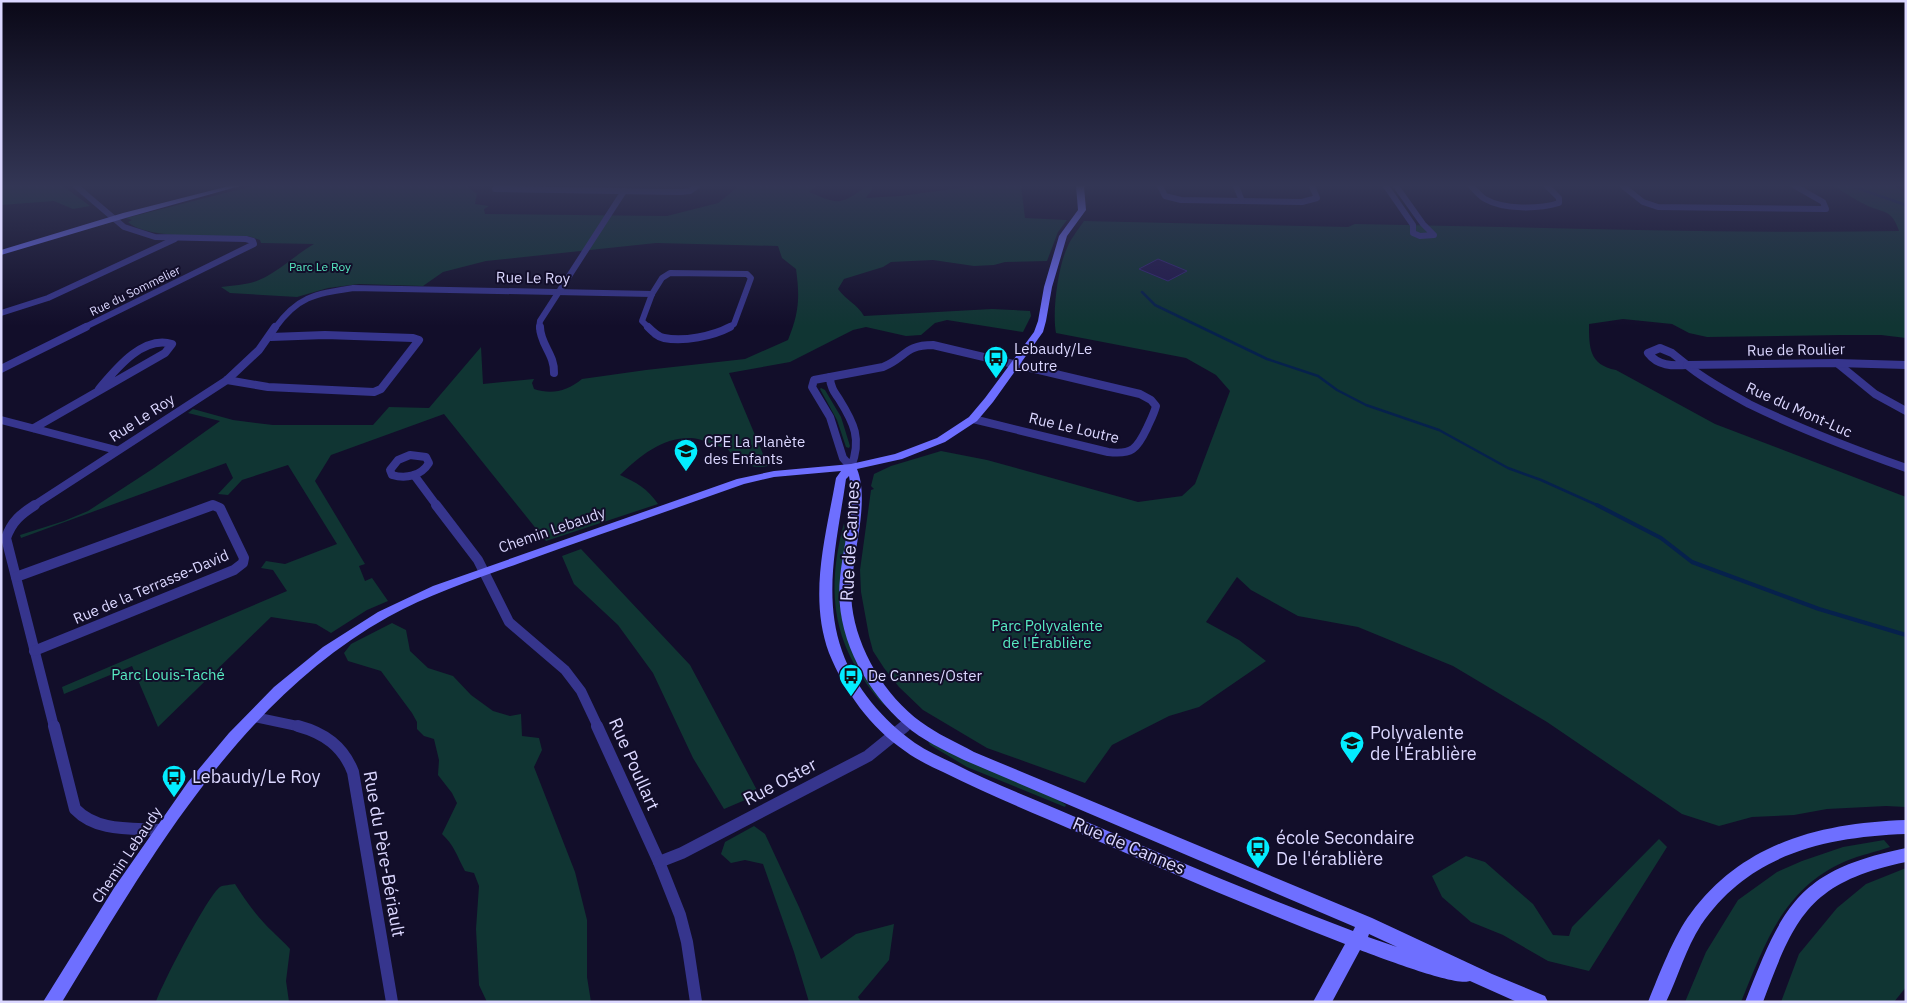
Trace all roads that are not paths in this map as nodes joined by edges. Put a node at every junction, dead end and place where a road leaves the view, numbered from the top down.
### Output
1 (67, 233) edge
2 (142, 233) edge
3 (597, 233) edge
4 (1065, 233) edge
5 (1413, 233) edge
6 (1432, 233) edge
7 (176, 238) junction
8 (1, 253) edge
9 (558, 292) junction
10 (652, 294) junction
11 (1, 313) edge
12 (270, 337) junction
13 (1837, 363) junction
14 (1014, 365) junction
15 (1687, 365) joint
16 (1906, 365) edge
17 (1, 369) edge
18 (554, 373) dead end
19 (830, 377) junction
20 (227, 380) junction
21 (100, 389) junction
22 (1906, 411) edge
23 (973, 419) junction
24 (1, 420) edge
25 (34, 428) junction
26 (116, 450) junction
27 (851, 467) junction
28 (1906, 468) edge
29 (414, 475) dead end
30 (483, 572) junction
31 (16, 576) junction
32 (34, 651) junction
33 (254, 717) junction
34 (911, 721) junction
35 (895, 736) junction
36 (1906, 827) edge
37 (161, 830) junction
38 (1906, 855) edge
39 (659, 862) junction
40 (1366, 924) junction
41 (1358, 941) junction
42 (1486, 980) junction
43 (52, 1002) edge
44 (392, 1002) edge
45 (696, 1002) edge
46 (1322, 1002) edge
47 (1539, 1002) edge
48 (1658, 1002) edge
49 (1754, 1002) edge

1 - 8 street
2 - 7 street, Rue du Sommelier
3 - 9 street
4 - 14 street, Chemin Lebaudy
5 - 6 street
7 - 11 street
7 - 17 street, Rue du Sommelier
9 - 10 street, Rue Le Roy
9 - 12 street, Rue Le Roy
9 - 18 street
10 - 10 street
12 - 20 street, Rue Le Roy
12 - 20 street
13 - 15 street, Rue de Roulier
13 - 16 street, Rue de Roulier
13 - 22 street
14 - 19 street, Rue Le Loutre
14 - 23 street, Chemin Lebaudy
14 - 23 street, Rue Le Loutre
15 - 28 street, Rue du Mont-Luc
19 - 27 street
19 - 27 street, Rue Le Loutre
20 - 26 street, Rue Le Roy
21 - 21 street
21 - 25 street
23 - 27 street, Chemin Lebaudy
24 - 25 street
25 - 26 street
26 - 31 street, Rue Le Roy
27 - 30 street, Chemin Lebaudy
27 - 34 street, Rue de Cannes
27 - 35 street, Rue de Cannes
29 - 30 street, Rue Poullart
30 - 33 street, Chemin Lebaudy
30 - 39 street, Rue Poullart
31 - 32 street, Rue Le Roy
31 - 32 street, Rue de la Terrasse-David
32 - 37 street, Rue Le Roy
33 - 37 street, Chemin Lebaudy
33 - 44 street, Rue du Père-Bériault
34 - 35 street, Rue Oster
34 - 40 street, Rue de Cannes
35 - 39 street, Rue Oster
35 - 41 street, Rue de Cannes
36 - 48 street
37 - 43 street, Chemin Lebaudy
38 - 49 street
39 - 45 street, Rue Poullart
40 - 41 street
40 - 42 street, Rue de Cannes
41 - 42 street, Rue de Cannes
41 - 46 street
42 - 47 street, Rue de Cannes

